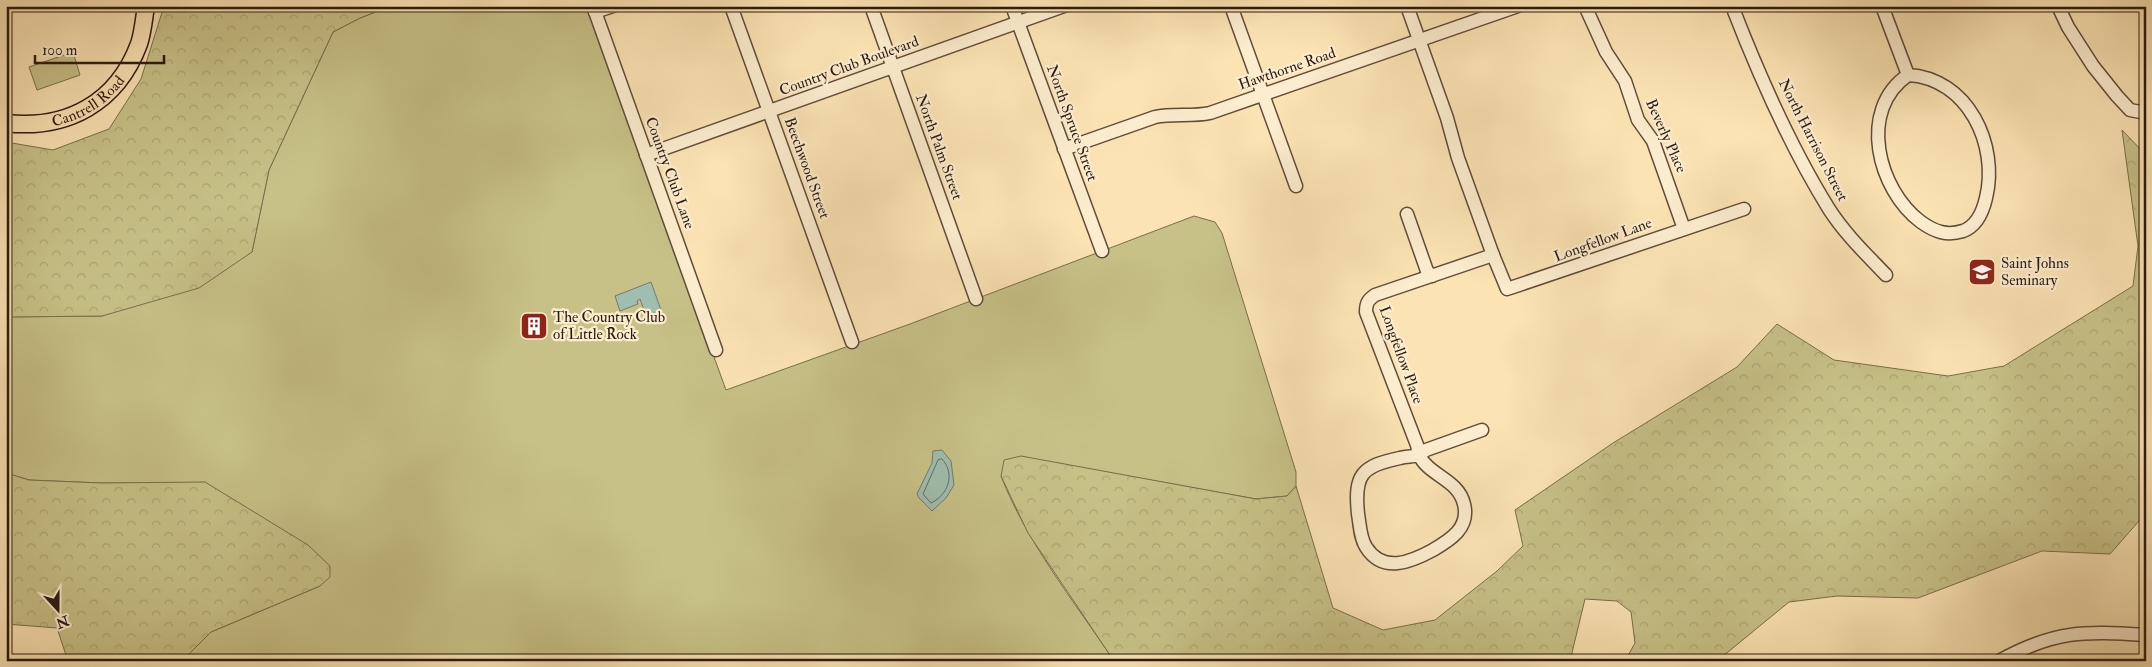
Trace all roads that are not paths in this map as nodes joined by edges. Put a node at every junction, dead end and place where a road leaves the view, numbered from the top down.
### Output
1 (146, 6) edge
2 (613, 6) edge
3 (731, 6) edge
4 (871, 6) edge
5 (1012, 6) edge
6 (1064, 6) edge
7 (1231, 6) edge
8 (1407, 6) edge
9 (1518, 6) edge
10 (1586, 6) edge
11 (1732, 6) edge
12 (1882, 6) edge
13 (2058, 6) edge
14 (594, 9) edge
15 (1018, 23) junction
16 (1420, 40) junction
17 (892, 68) junction
18 (1908, 75) junction
19 (1263, 94) junction
20 (769, 112) junction
21 (2146, 113) edge
22 (6, 124) edge
23 (1064, 149) junction
24 (646, 155) junction
25 (1296, 186) dead end
26 (1744, 209) dead end
27 (1407, 214) dead end
28 (1684, 228) junction
29 (1102, 251) dead end
30 (1493, 255) junction
31 (1886, 275) dead end
32 (1432, 276) junction
33 (976, 299) dead end
34 (852, 342) dead end
35 (716, 350) dead end
36 (1482, 430) dead end
37 (1419, 455) junction
38 (2146, 635) edge
39 (1999, 661) edge

1 - 22 main road, Cantrell Road
2 - 14 street
3 - 20 street, Beechwood Street
4 - 17 street, North Palm Street
5 - 15 street, North Spruce Street
6 - 15 street, Country Club Boulevard
7 - 19 street
8 - 16 street
9 - 16 street, Hawthorne Road
10 - 28 street, Beverly Place
11 - 31 street, North Harrison Street
12 - 18 street
13 - 21 street
14 - 24 street, Country Club Lane
15 - 17 street, Country Club Boulevard
15 - 23 street, North Spruce Street
16 - 19 street, Hawthorne Road
16 - 30 street
17 - 20 street, Country Club Boulevard
17 - 33 street, North Palm Street
18 - 18 street
19 - 23 street, Hawthorne Road
19 - 25 street
20 - 24 street, Country Club Boulevard
20 - 34 street, Beechwood Street
23 - 29 street, North Spruce Street
24 - 35 street, Country Club Lane
26 - 28 street, Longfellow Lane
27 - 32 street
28 - 30 street, Longfellow Lane
30 - 32 street, Longfellow Place
32 - 37 street, Longfellow Place
36 - 37 street
37 - 37 street
38 - 39 street

